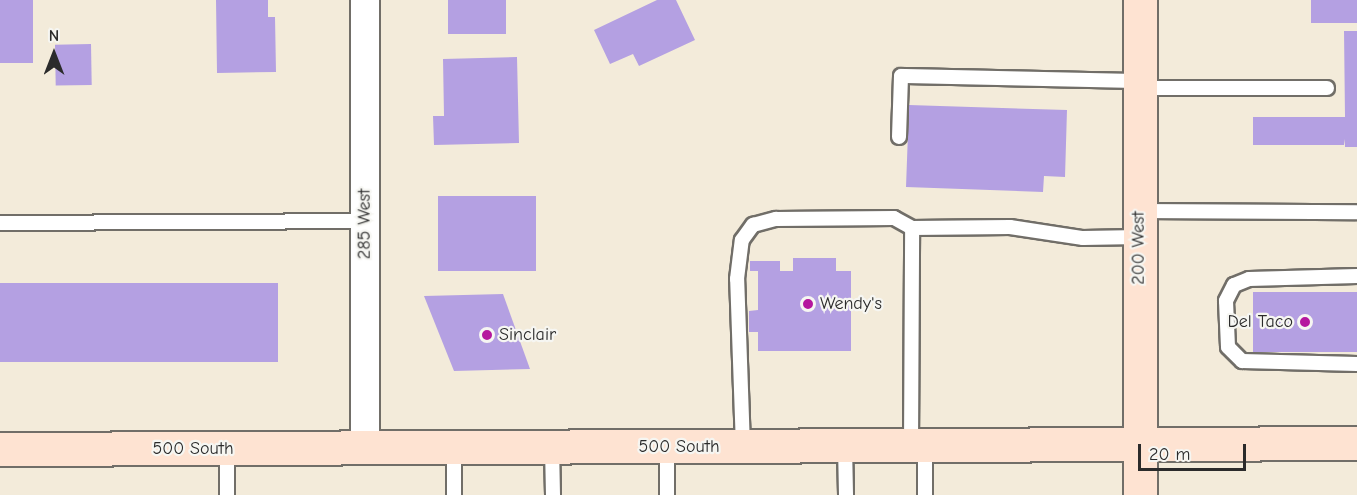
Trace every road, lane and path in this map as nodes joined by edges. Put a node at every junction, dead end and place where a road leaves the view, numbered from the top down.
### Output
1 (364, 0) edge
2 (1140, 0) edge
3 (1140, 84) junction
4 (1327, 88) dead end
5 (899, 136) dead end
6 (1357, 212) edge
7 (365, 221) junction
8 (0, 223) edge
9 (1139, 224) junction
10 (912, 228) junction
11 (1357, 276) edge
12 (1357, 364) edge
13 (1357, 443) edge
14 (845, 446) junction
15 (918, 446) junction
16 (1139, 446) junction
17 (454, 447) junction
18 (552, 447) junction
19 (667, 447) junction
20 (743, 447) junction
21 (365, 448) junction
22 (0, 449) edge
23 (227, 449) junction
24 (227, 495) edge
25 (454, 495) edge
26 (553, 495) edge
27 (666, 495) edge
28 (846, 495) edge
29 (925, 495) edge
30 (1140, 495) edge

1 - 7 street, 285 West
2 - 3 main road, 200 West
3 - 4 lane
3 - 5 lane
3 - 9 main road, 200 West
6 - 9 lane
7 - 8 lane
7 - 21 street, 285 West
9 - 10 lane
9 - 16 main road, 200 West
10 - 15 lane
10 - 20 lane
11 - 12 lane
13 - 16 main road, 500 South
14 - 15 main road, 500 South
14 - 20 main road, 500 South
14 - 28 lane
15 - 16 main road, 500 South
15 - 29 lane
16 - 30 main road, 200 West
17 - 18 main road, 500 South
17 - 21 main road, 500 South
17 - 25 lane
18 - 19 main road, 500 South
18 - 26 lane
19 - 20 main road, 500 South
19 - 27 lane
21 - 23 main road, 500 South
22 - 23 main road, 500 South
23 - 24 lane

